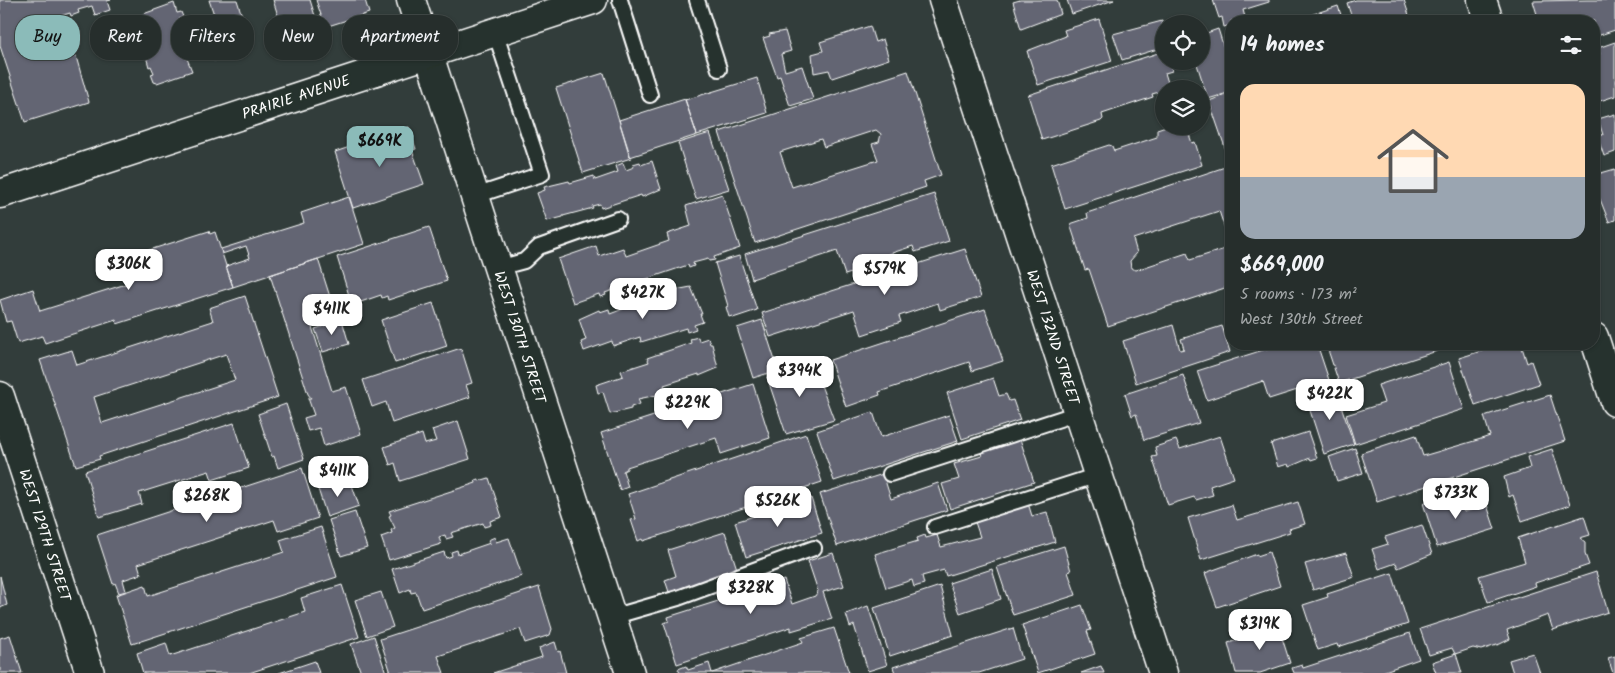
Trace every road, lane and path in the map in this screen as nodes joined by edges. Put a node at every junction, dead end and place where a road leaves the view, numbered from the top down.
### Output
1 (411, 0) edge
2 (593, 0) edge
3 (620, 0) edge
4 (697, 0) edge
5 (943, 0) edge
6 (1482, 0) edge
7 (561, 5) edge
8 (416, 15) edge
9 (1487, 15) edge
10 (495, 32) junction
11 (458, 44) edge
12 (411, 60) edge
13 (431, 60) edge
14 (719, 69) dead end
15 (650, 94) dead end
16 (0, 194) edge
17 (475, 196) junction
18 (618, 220) dead end
19 (498, 268) junction
20 (1598, 350) edge
21 (0, 396) edge
22 (1615, 402) edge
23 (1078, 413) junction
24 (890, 474) dead end
25 (1098, 475) junction
26 (934, 527) dead end
27 (814, 548) dead end
28 (612, 617) junction
29 (90, 673) edge
30 (630, 673) edge
31 (1163, 673) edge

1 - 8 street, WEST 130TH STREET
2 - 7 street, PRAIRIE AVENUE
3 - 15 lane
4 - 14 lane
5 - 23 street, WEST 132ND STREET
6 - 9 street
7 - 10 street, PRAIRIE AVENUE
10 - 11 street, PRAIRIE AVENUE
10 - 17 lane
12 - 16 street, PRAIRIE AVENUE
13 - 17 street, WEST 130TH STREET
17 - 19 street, WEST 130TH STREET
18 - 19 lane
19 - 28 street, WEST 130TH STREET
20 - 22 street
21 - 29 street, WEST 129TH STREET
23 - 24 lane
23 - 25 street, WEST 132ND STREET
25 - 26 lane
25 - 31 street, WEST 132ND STREET
27 - 28 lane
28 - 30 street, WEST 130TH STREET

